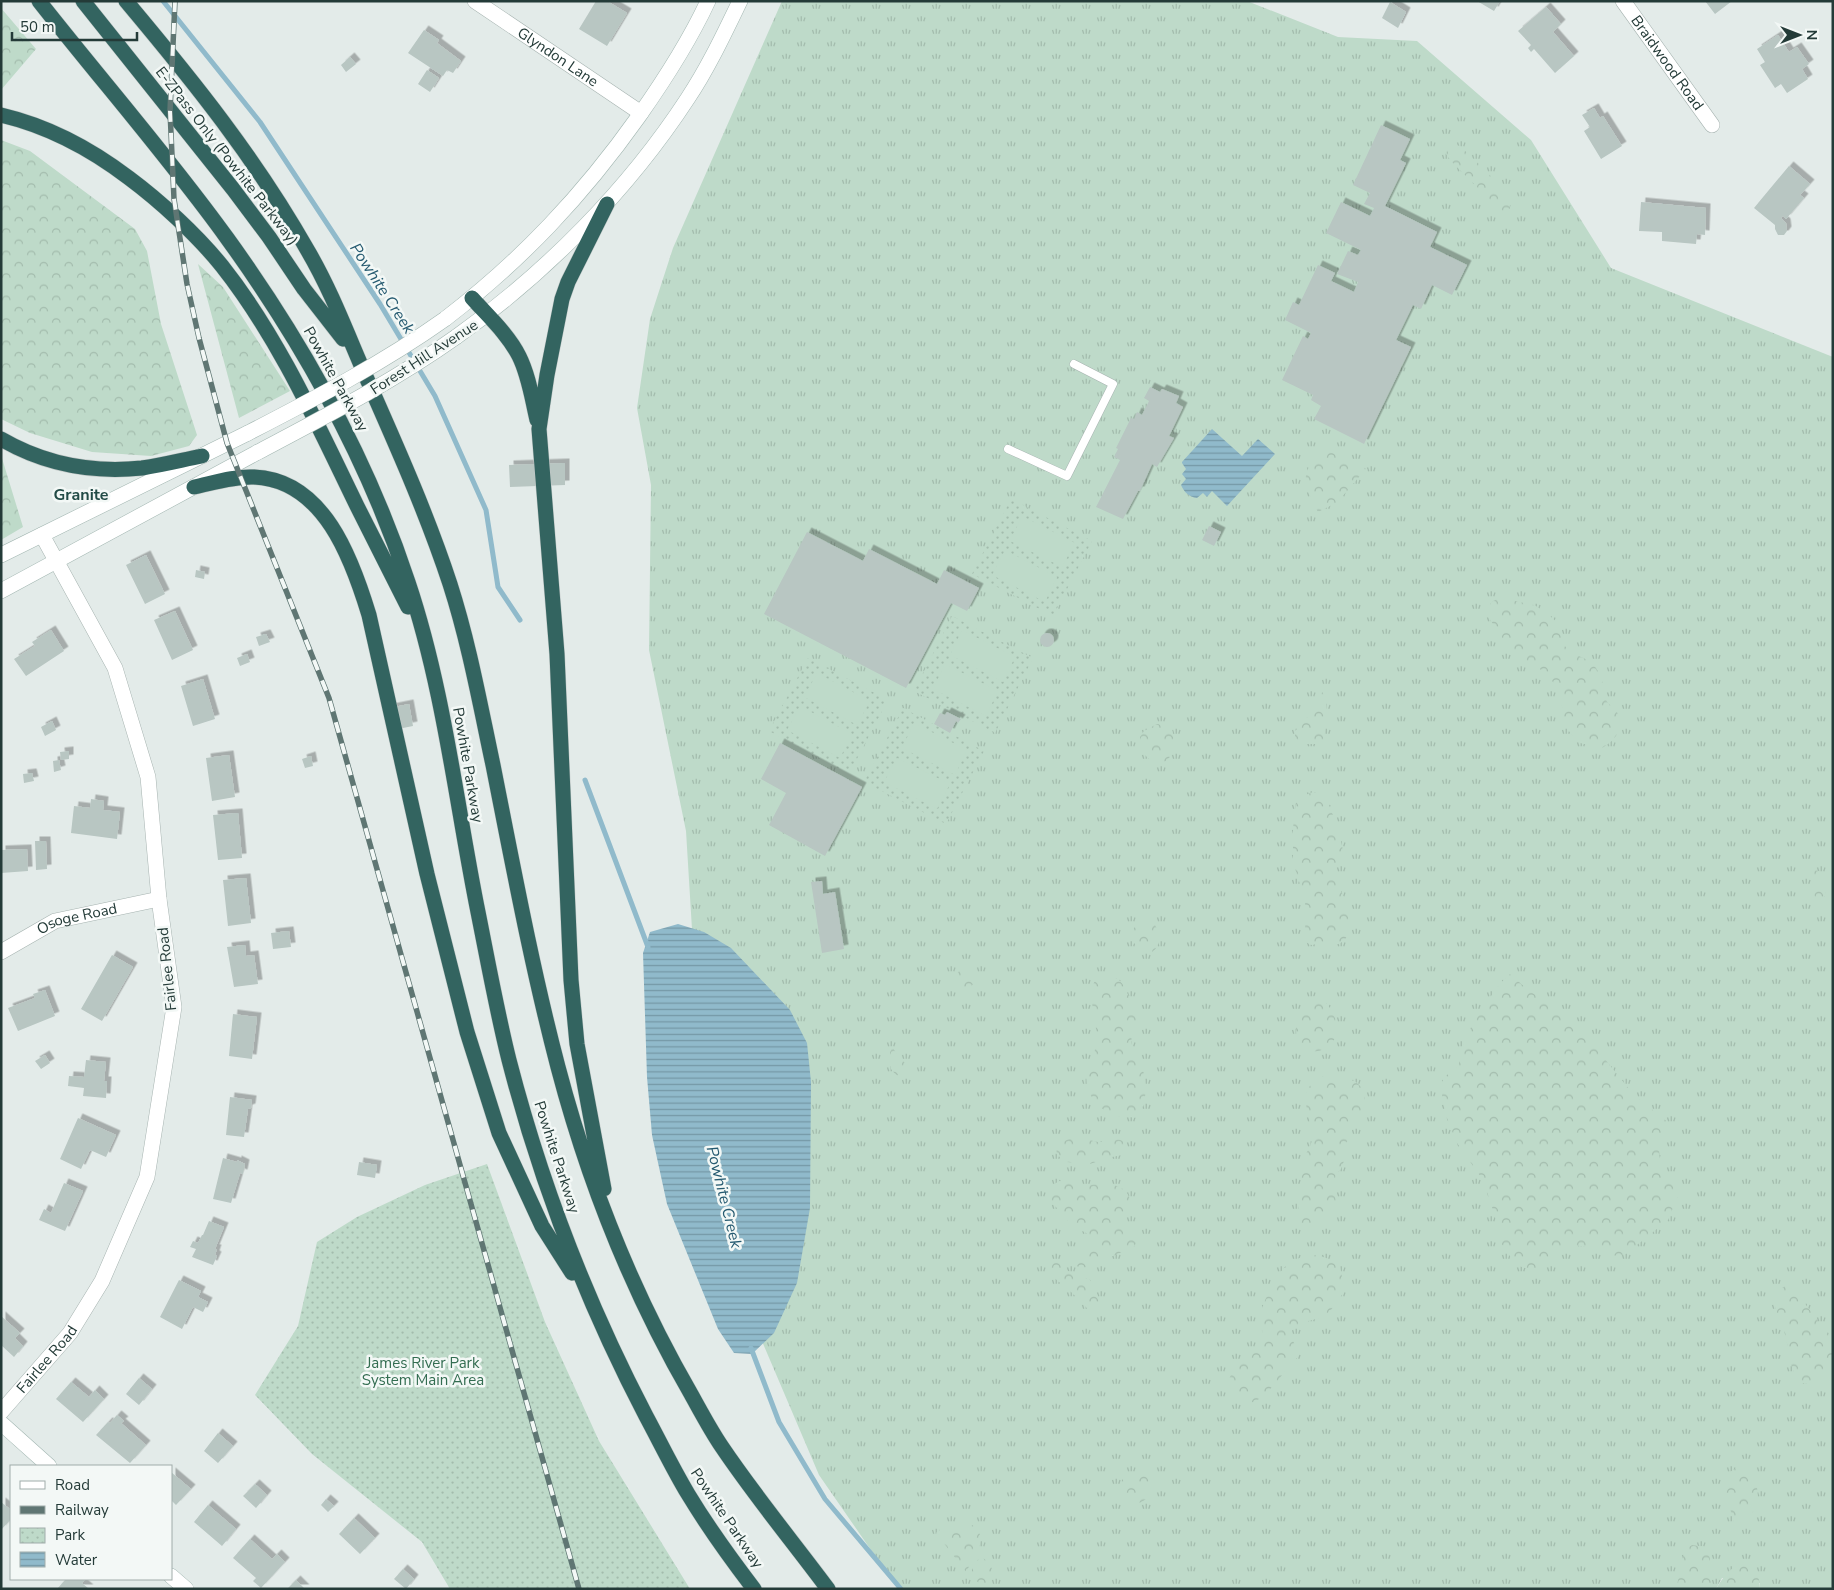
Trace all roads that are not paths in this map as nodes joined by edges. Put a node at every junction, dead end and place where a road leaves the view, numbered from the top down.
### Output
1 (39, 1) edge
2 (83, 1) edge
3 (126, 1) edge
4 (475, 1) edge
5 (708, 1) edge
6 (740, 1) edge
7 (1623, 1) edge
8 (641, 113) junction
9 (1, 115) edge
10 (1712, 125) dead end
11 (607, 204) junction
12 (472, 298) junction
13 (487, 315) junction
14 (358, 358) junction
15 (1074, 364) dead end
16 (539, 429) junction
17 (1, 439) edge
18 (1008, 449) dead end
19 (202, 456) junction
20 (194, 487) junction
21 (42, 534) junction
22 (1, 555) edge
23 (57, 561) junction
24 (1, 591) edge
25 (426, 642) junction
26 (159, 899) junction
27 (1, 952) edge
28 (612, 1230) junction
29 (595, 1311) junction
30 (1, 1412) edge
31 (1, 1423) edge
32 (48, 1465) edge
33 (172, 1577) edge
34 (186, 1589) edge
35 (754, 1589) edge
36 (828, 1589) edge

1 - 25 highway, Powhite Parkway
2 - 14 highway, E-ZPass Only (Powhite Parkway)
3 - 14 highway, Powhite Parkway
4 - 8 main road, Glyndon Lane
5 - 8 main road, Forest Hill Avenue
6 - 11 main road, Forest Hill Avenue
7 - 10 main road, Braidwood Road
8 - 12 main road, Forest Hill Avenue
9 - 25 highway
11 - 13 main road, Forest Hill Avenue
11 - 16 highway
12 - 13 highway
12 - 19 main road, Forest Hill Avenue, bridge
13 - 16 highway
13 - 20 main road, Forest Hill Avenue, bridge
14 - 28 highway, Powhite Parkway
15 - 18 lane
16 - 28 highway
17 - 19 highway
19 - 21 main road, Forest Hill Avenue
20 - 23 main road, Forest Hill Avenue
20 - 29 highway
21 - 22 main road, Forest Hill Avenue
21 - 23 main road, Fairlee Road
23 - 24 main road, Forest Hill Avenue
23 - 26 main road, Fairlee Road
25 - 29 highway, Powhite Parkway
26 - 27 main road, Osoge Road
26 - 30 main road, Fairlee Road
28 - 36 highway, Powhite Parkway
29 - 35 highway, Powhite Parkway
31 - 32 main road
33 - 34 main road

